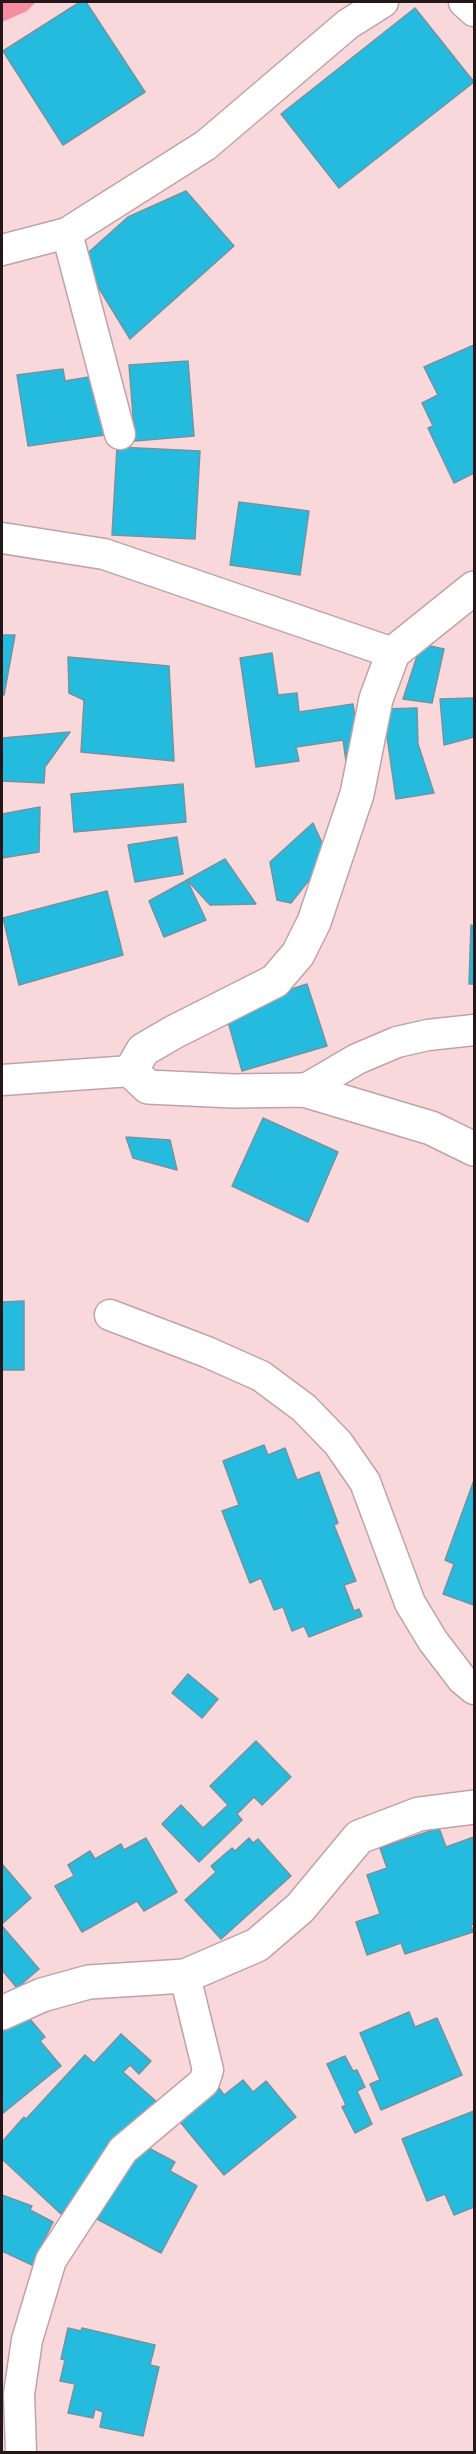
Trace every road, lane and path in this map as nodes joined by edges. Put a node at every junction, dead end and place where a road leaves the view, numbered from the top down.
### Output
1 (384, 2) edge
2 (464, 2) edge
3 (474, 11) edge
4 (67, 233) junction
5 (2, 250) edge
6 (120, 434) dead end
7 (2, 538) edge
8 (474, 588) edge
9 (393, 653) junction
10 (474, 1030) edge
11 (131, 1071) junction
12 (2, 1080) edge
13 (304, 1090) junction
14 (474, 1149) edge
15 (110, 1315) dead end
16 (474, 1689) edge
17 (474, 1807) edge
18 (185, 1976) junction
19 (2, 2013) edge
20 (21, 2452) edge

1 - 4 street
2 - 3 street
4 - 5 street
4 - 6 street
7 - 9 street
8 - 9 street
9 - 11 street
10 - 13 street
11 - 12 street
11 - 13 street
13 - 14 street
15 - 16 street
17 - 18 street
18 - 19 street
18 - 20 street

